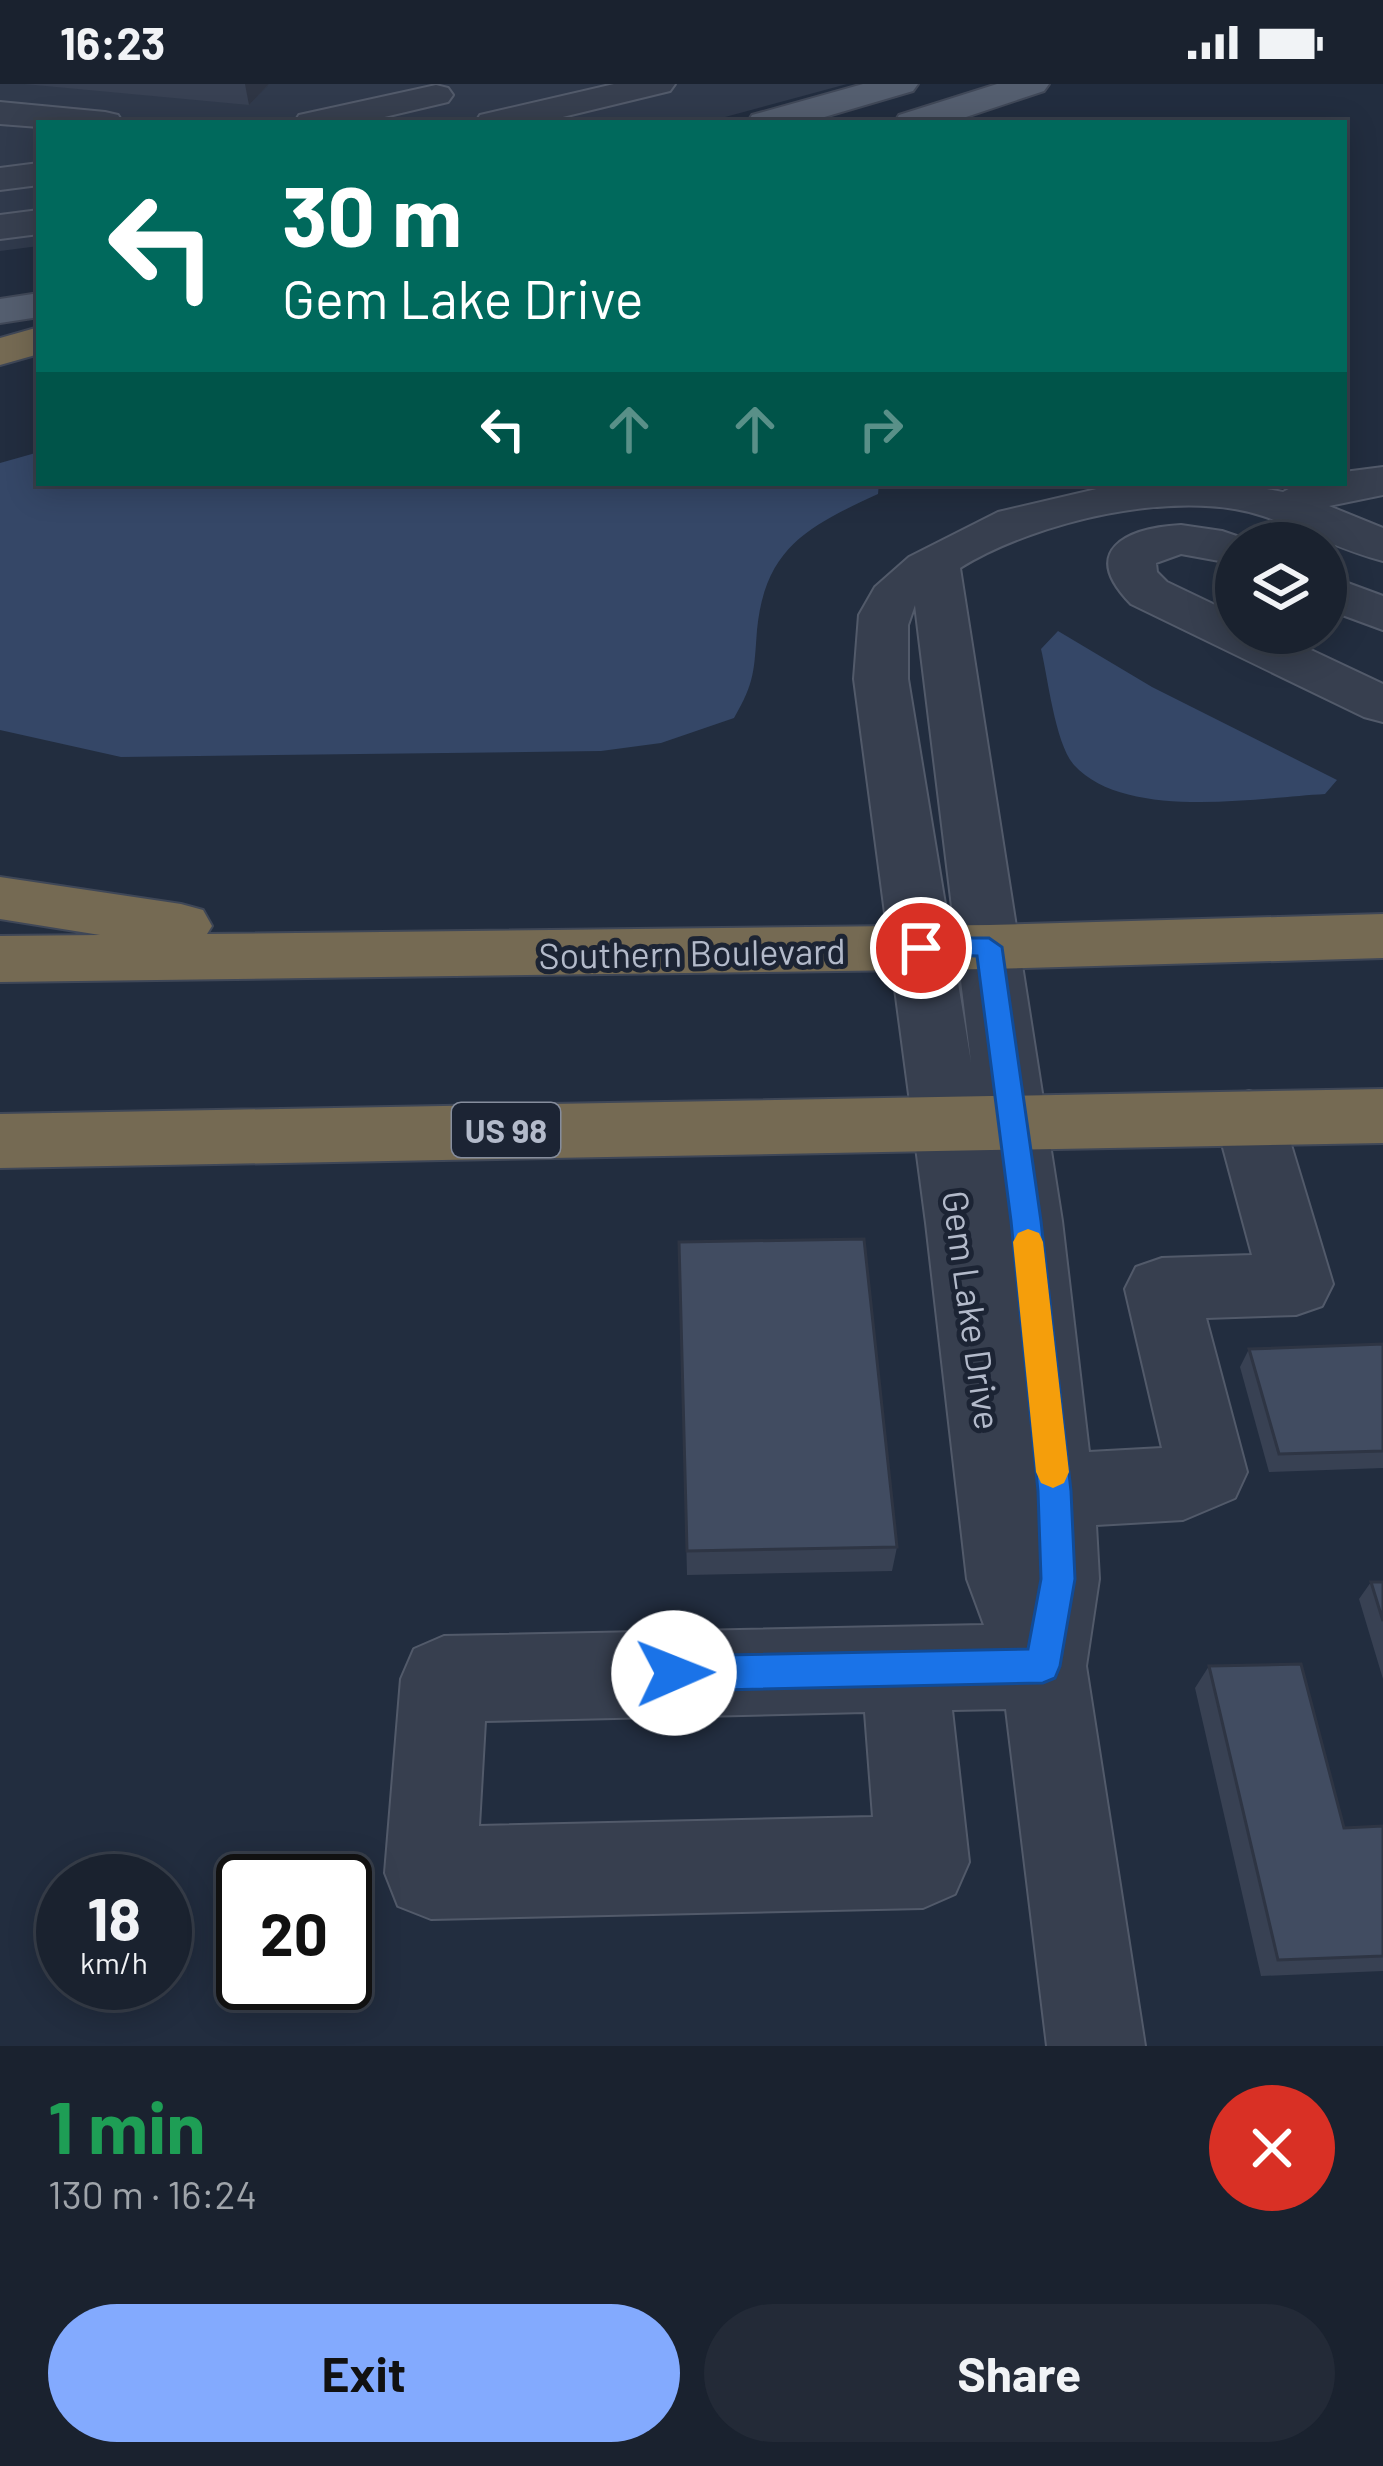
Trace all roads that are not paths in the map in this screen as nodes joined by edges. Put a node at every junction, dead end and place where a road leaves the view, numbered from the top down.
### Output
1 (658, 84) edge
2 (901, 84) edge
3 (1032, 84) edge
4 (436, 95) dead end
5 (0, 113) edge
6 (74, 120) edge
7 (325, 120) edge
8 (506, 120) edge
9 (775, 120) edge
10 (921, 120) edge
11 (36, 174) edge
12 (0, 179) edge
13 (36, 222) edge
14 (0, 227) edge
15 (36, 305) edge
16 (0, 310) edge
17 (36, 341) edge
18 (0, 352) edge
19 (1383, 482) edge
20 (1285, 509) junction
21 (1215, 544) edge
22 (1383, 546) edge
23 (1347, 599) edge
24 (1383, 615) edge
25 (1215, 625) edge
26 (1276, 654) edge
27 (1383, 705) edge
28 (0, 898) edge
29 (1383, 936) edge
30 (955, 947) junction
31 (386, 957) junction
32 (0, 959) edge
33 (1383, 1116) edge
34 (1249, 1118) junction
35 (979, 1120) junction
36 (0, 1141) edge
37 (1054, 1491) junction
38 (1043, 1666) junction
39 (904, 1668) junction
40 (1096, 2046) edge

1 - 8 street
2 - 9 main road
3 - 10 main road
4 - 7 street
5 - 6 street
11 - 12 street
13 - 14 street
15 - 16 main road
17 - 18 highway
19 - 20 street
20 - 22 street
20 - 30 street, Gem Lake Drive
21 - 25 street
23 - 24 street
26 - 27 street
28 - 31 highway
29 - 30 highway, Southern Boulevard
30 - 31 highway, Southern Boulevard
30 - 35 street, Gem Lake Drive
31 - 32 highway, Southern Boulevard
33 - 34 highway, US 98
34 - 35 highway, US 98
34 - 37 street
35 - 36 highway, US 98
35 - 37 street, Gem Lake Drive
35 - 38 street, Gem Lake Drive
37 - 38 street, Gem Lake Drive
38 - 39 street
38 - 40 street, Gem Lake Drive
39 - 39 street

